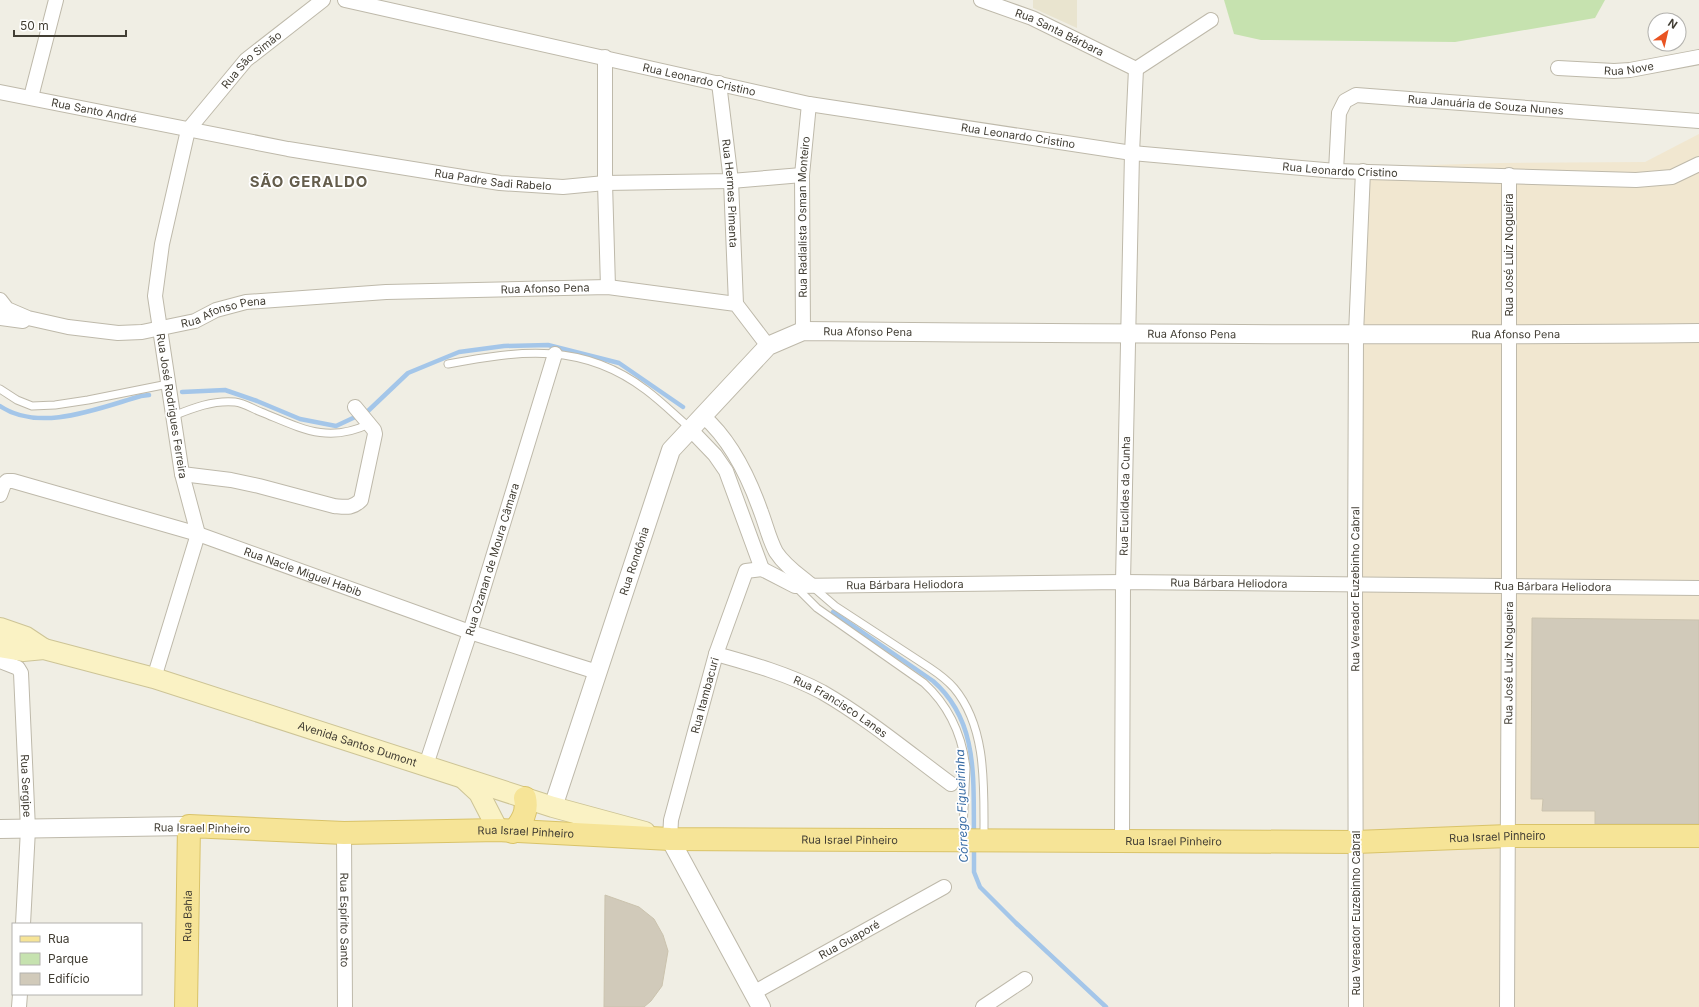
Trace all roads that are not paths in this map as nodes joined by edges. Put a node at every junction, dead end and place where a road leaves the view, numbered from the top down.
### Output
1 (56, 0) edge
2 (323, 0) edge
3 (345, 0) edge
4 (981, 0) edge
5 (1211, 20) dead end
6 (605, 57) junction
7 (1699, 57) edge
8 (1558, 68) dead end
9 (1136, 69) junction
10 (719, 83) junction
11 (0, 92) edge
12 (31, 97) junction
13 (809, 104) junction
14 (1699, 121) edge
15 (188, 130) junction
16 (1132, 153) junction
17 (1699, 164) edge
18 (1336, 171) junction
19 (1363, 171) junction
20 (802, 175) junction
21 (1509, 175) junction
22 (731, 181) junction
23 (605, 183) junction
24 (608, 287) junction
25 (0, 300) edge
26 (736, 304) junction
27 (0, 318) edge
28 (68, 327) junction
29 (160, 329) junction
30 (803, 331) junction
31 (1699, 333) edge
32 (1129, 334) junction
33 (1356, 334) junction
34 (1509, 335) junction
35 (768, 346) junction
36 (555, 354) junction
37 (448, 364) dead end
38 (168, 384) junction
39 (0, 389) edge
40 (355, 407) dead end
41 (173, 416) junction
42 (703, 416) junction
43 (369, 424) junction
44 (690, 428) junction
45 (182, 474) junction
46 (0, 495) edge
47 (198, 534) junction
48 (762, 569) junction
49 (1123, 582) junction
50 (1355, 584) junction
51 (795, 586) junction
52 (811, 586) junction
53 (1509, 587) junction
54 (1699, 588) edge
55 (0, 628) edge
56 (470, 632) junction
57 (0, 647) edge
58 (44, 649) junction
59 (716, 654) junction
60 (0, 661) edge
61 (597, 672) junction
62 (154, 678) junction
63 (426, 765) junction
64 (462, 777) junction
65 (951, 784) dead end
66 (517, 796) junction
67 (554, 807) junction
68 (500, 825) junction
69 (189, 826) junction
70 (0, 829) edge
71 (28, 829) junction
72 (984, 830) dead end
73 (344, 832) junction
74 (959, 834) junction
75 (1508, 836) junction
76 (1699, 836) edge
77 (670, 839) junction
78 (1122, 840) junction
79 (1356, 842) junction
80 (944, 887) dead end
81 (23, 923) edge
82 (1025, 979) dead end
83 (20, 995) edge
84 (757, 1000) edge
85 (19, 1007) edge
86 (186, 1007) edge
87 (345, 1007) edge
88 (983, 1007) edge
89 (1356, 1007) edge
90 (1507, 1007) edge

1 - 12 street
2 - 15 street, Rua São Simão
3 - 6 street, Rua Leonardo Cristino
4 - 9 street, Rua Santa Bárbara
5 - 9 street
6 - 10 street, Rua Leonardo Cristino
6 - 23 street
7 - 8 street, Rua Nove
9 - 16 street
10 - 13 street, Rua Leonardo Cristino
10 - 22 street, Rua Hermes Pimenta
11 - 12 street, Rua Santo André
12 - 15 street, Rua Santo André
13 - 16 street, Rua Leonardo Cristino
13 - 20 street, Rua Radialista Osman Monteiro
14 - 18 street, Rua Januária de Souza Nunes
15 - 23 street, Rua Padre Sadi Rabelo
15 - 29 street, Rua José Rodrigues Ferreira
16 - 18 street, Rua Leonardo Cristino
16 - 32 street, Rua Euclides da Cunha
17 - 21 street, Rua Leonardo Cristino
18 - 19 street, Rua Leonardo Cristino
19 - 21 street, Rua Leonardo Cristino
19 - 33 street, Rua Vereador Euzebinho Cabral
20 - 22 street, Rua Padre Sadi Rabelo
20 - 30 street, Rua Radialista Osman Monteiro
21 - 34 street, Rua José Luiz Nogueira
22 - 23 street, Rua Padre Sadi Rabelo
22 - 26 street, Rua Hermes Pimenta
23 - 24 street
24 - 26 street, Rua Afonso Pena
24 - 29 street, Rua Afonso Pena
25 - 28 street, Rua Afonso Pena
26 - 35 street
27 - 28 street, Rua Afonso Pena
28 - 29 street, Rua Afonso Pena
29 - 38 street, Rua José Rodrigues Ferreira
30 - 32 street, Rua Afonso Pena
30 - 35 street, Rua Afonso Pena
31 - 34 street, Rua Afonso Pena
32 - 33 street, Rua Afonso Pena
32 - 49 street, Rua Euclides da Cunha
33 - 34 street, Rua Afonso Pena
33 - 50 street, Rua Vereador Euzebinho Cabral
34 - 53 street, Rua José Luiz Nogueira
35 - 42 street, Rua Rondônia
36 - 37 lane
36 - 44 lane
36 - 56 street, Rua Ozanan de Moura Câmara
38 - 39 lane
38 - 41 street, Rua José Rodrigues Ferreira
40 - 43 street
41 - 43 lane
41 - 45 street, Rua José Rodrigues Ferreira
42 - 44 street, Rua Rondônia
42 - 52 street
43 - 45 street
44 - 48 street
44 - 61 street, Rua Rondônia
45 - 47 street, Rua José Rodrigues Ferreira
46 - 47 street, Rua Nacle Miguel Habib
47 - 56 street, Rua Nacle Miguel Habib
47 - 62 street
48 - 51 street, Rua Bárbara Heliodora
48 - 59 street, Rua Itambacuri
49 - 50 street, Rua Bárbara Heliodora
49 - 52 street, Rua Bárbara Heliodora
49 - 78 street, Rua Euclides da Cunha
50 - 53 street, Rua Bárbara Heliodora
50 - 79 street, Rua Vereador Euzebinho Cabral
51 - 52 street, Rua Bárbara Heliodora
51 - 74 lane
52 - 72 lane
53 - 54 street, Rua Bárbara Heliodora
53 - 75 street, Rua José Luiz Nogueira
55 - 58 main road, Avenida Santos Dumont
56 - 61 street, Rua Nacle Miguel Habib
56 - 63 street, Rua Ozanan de Moura Câmara
57 - 58 main road, Avenida Santos Dumont
58 - 62 main road, Avenida Santos Dumont
59 - 65 street, Rua Francisco Lanes
59 - 77 street, Rua Itambacuri
60 - 71 street, Rua Sergipe
61 - 67 street, Rua Rondônia
62 - 63 main road, Avenida Santos Dumont
63 - 64 main road, Avenida Santos Dumont
64 - 66 main road, Avenida Santos Dumont
64 - 68 main road
66 - 67 main road, Avenida Santos Dumont
66 - 68 main road
66 - 68 main road
67 - 77 main road, Avenida Santos Dumont
68 - 73 main road, Rua Israel Pinheiro
68 - 77 main road, Rua Israel Pinheiro
69 - 71 street, Rua Israel Pinheiro
69 - 73 main road, Rua Israel Pinheiro
69 - 86 main road, Rua Bahia
70 - 71 street, Rua Israel Pinheiro
71 - 81 street, Rua Sergipe
73 - 87 street, Rua Espírito Santo
74 - 77 main road, Rua Israel Pinheiro
74 - 78 main road, Rua Israel Pinheiro
75 - 76 main road, Rua Israel Pinheiro
75 - 79 main road, Rua Israel Pinheiro
75 - 90 street, Rua José Luiz Nogueira
77 - 84 street
78 - 79 main road, Rua Israel Pinheiro
79 - 89 street, Rua Vereador Euzebinho Cabral
80 - 84 street, Rua Guaporé
82 - 88 street
83 - 85 street

